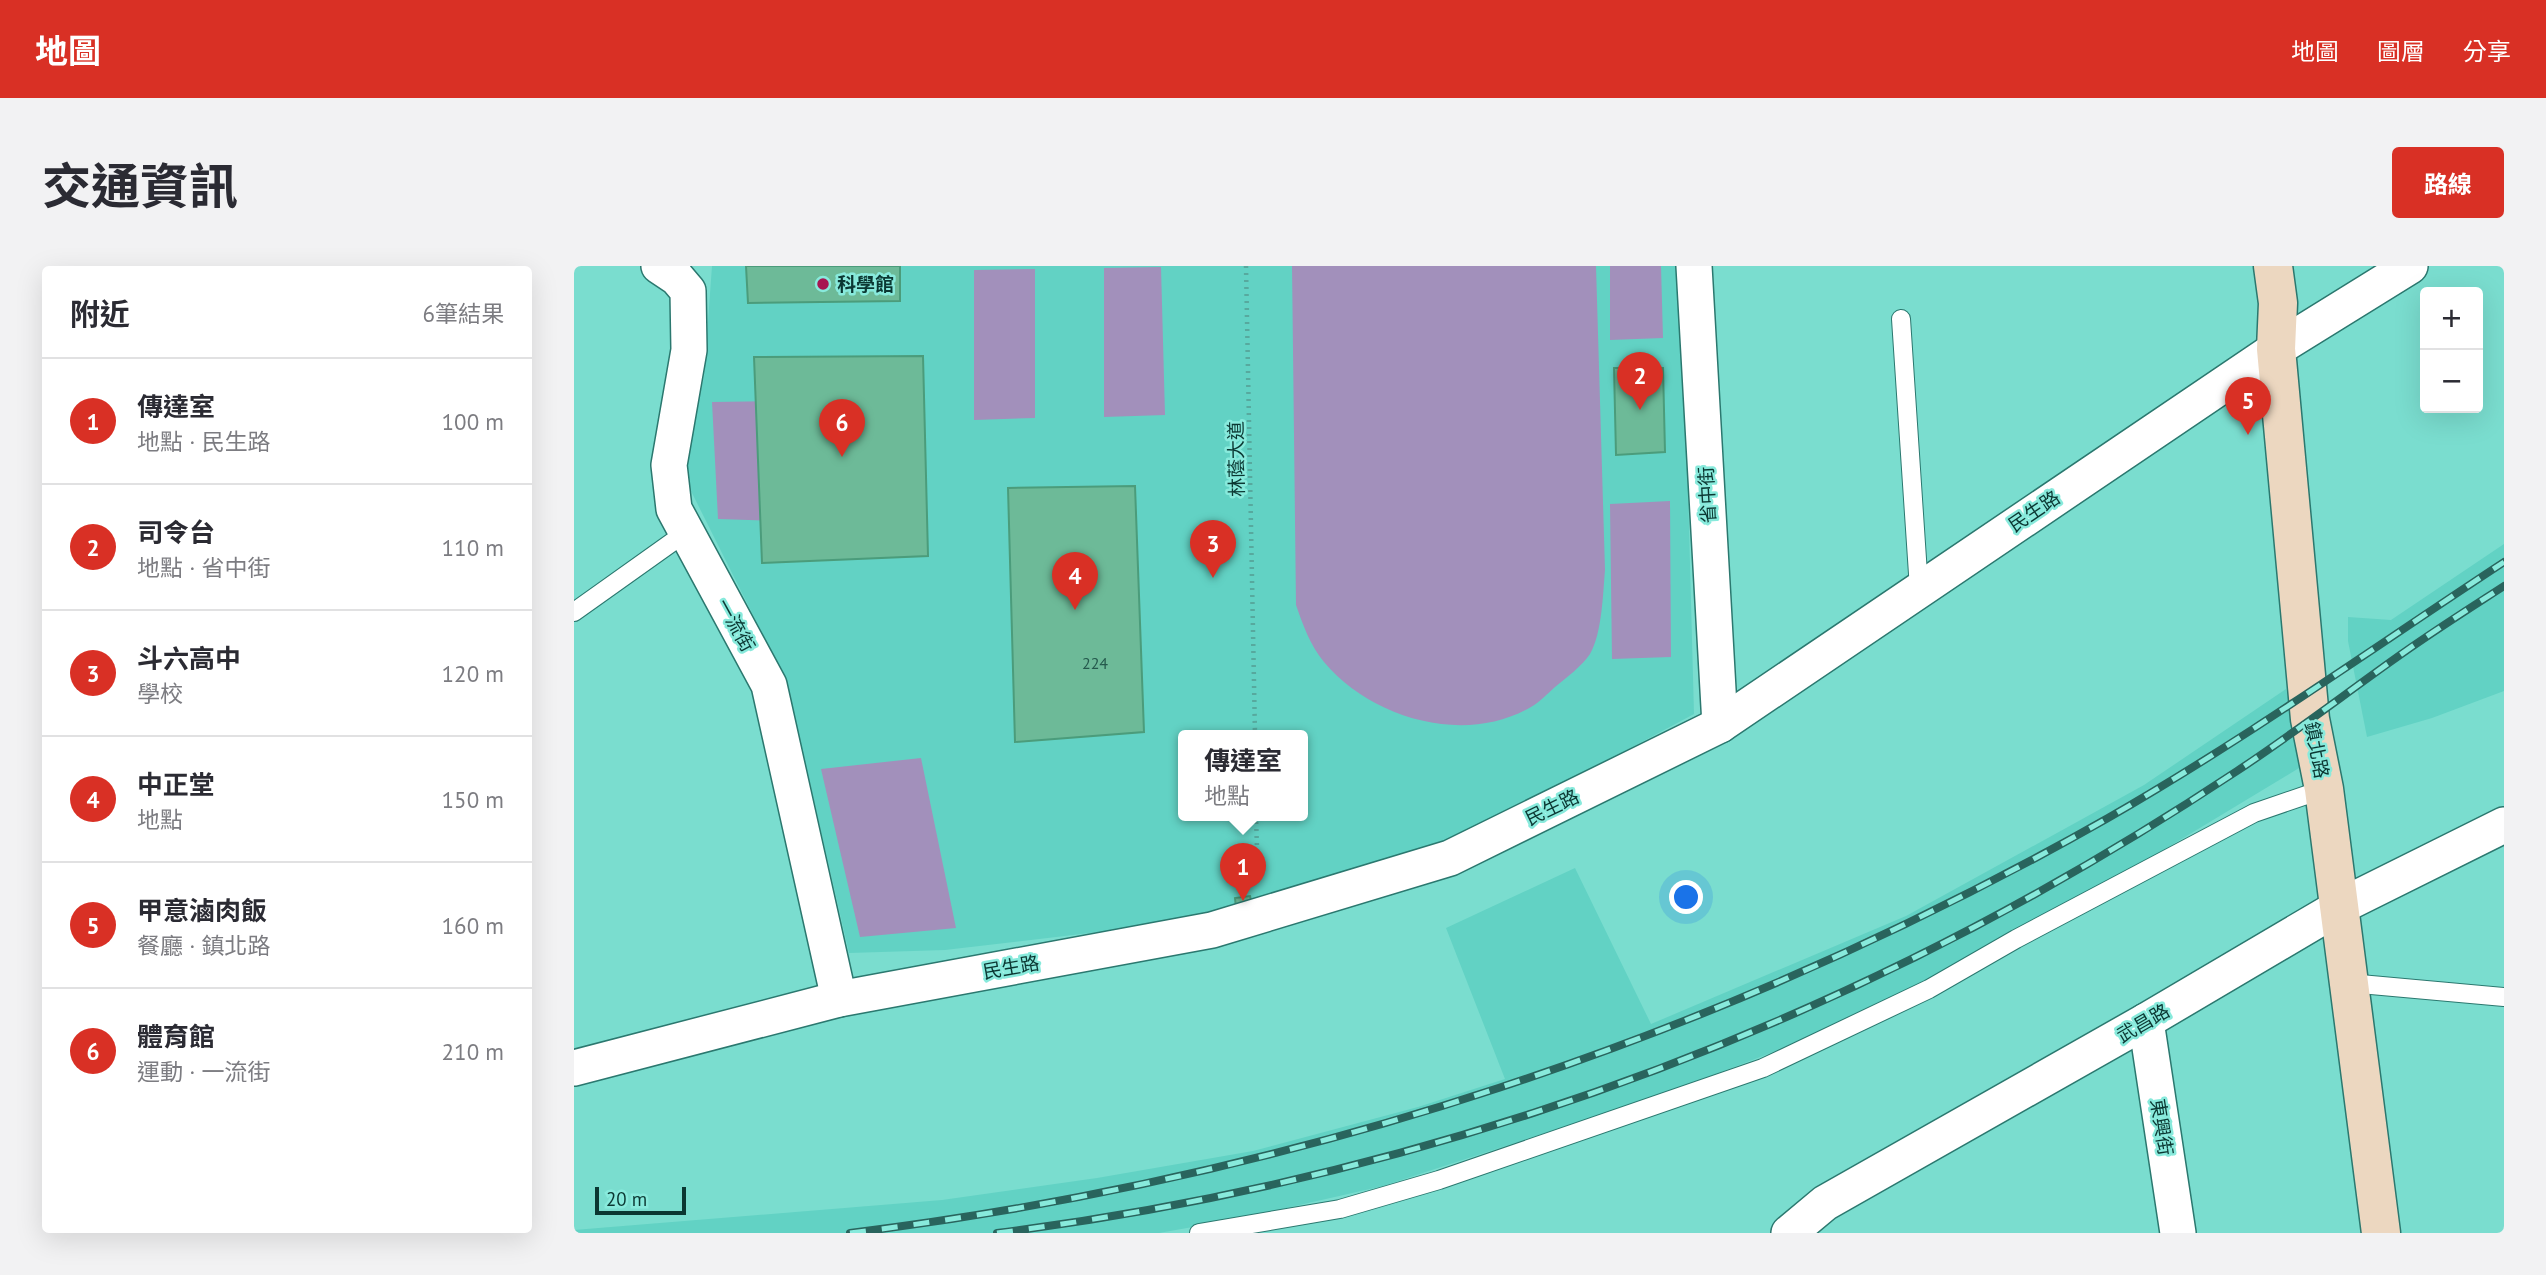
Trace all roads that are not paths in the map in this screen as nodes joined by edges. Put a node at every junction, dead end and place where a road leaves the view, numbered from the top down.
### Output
1 (1694, 266) edge
2 (2273, 266) edge
3 (2410, 266) edge
4 (671, 270) edge
5 (1901, 319) dead end
6 (2276, 349) junction
7 (685, 533) junction
8 (1919, 589) junction
9 (574, 612) edge
10 (1720, 724) junction
11 (2324, 789) junction
12 (2504, 825) edge
13 (2340, 906) junction
14 (2349, 983) junction
15 (2504, 997) edge
16 (839, 999) junction
17 (2146, 1021) junction
18 (574, 1068) edge
19 (1199, 1233) edge
20 (1789, 1233) edge
21 (2178, 1233) edge
22 (2381, 1233) edge

1 - 10 street, 省中街
2 - 6 street, 鎮北路
3 - 6 street, 民生路
4 - 7 street, 一流街
5 - 8 lane
6 - 8 street, 民生路
6 - 11 street, 鎮北路
7 - 9 lane
7 - 16 street, 一流街
8 - 10 street, 民生路
10 - 16 street, 民生路
11 - 13 street, 鎮北路
11 - 19 lane
12 - 13 street, 武昌路
13 - 14 street, 鎮北路
13 - 17 street, 武昌路
14 - 15 lane
14 - 22 street, 鎮北路
16 - 18 street, 民生路
17 - 20 street, 武昌路
17 - 21 street, 東興街

